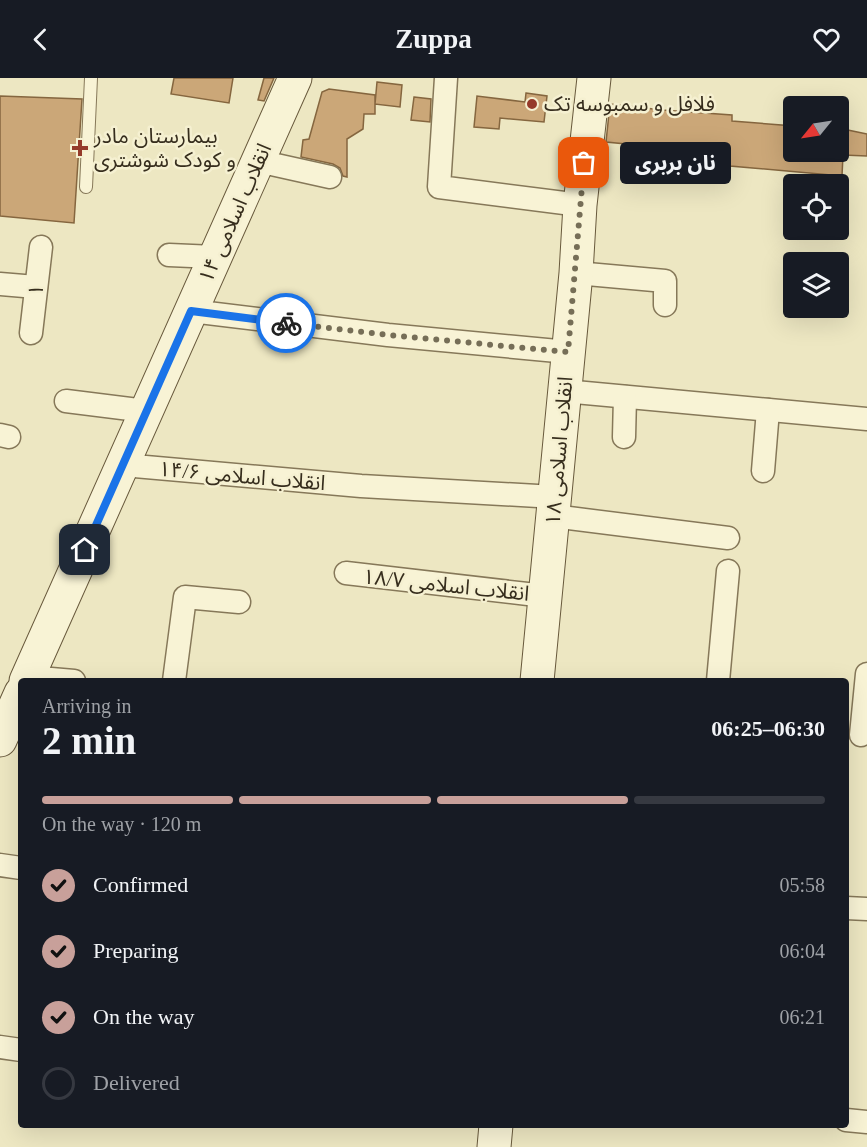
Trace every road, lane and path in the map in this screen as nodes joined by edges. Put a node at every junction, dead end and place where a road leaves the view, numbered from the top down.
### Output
1 (91, 78) edge
2 (295, 78) edge
3 (446, 78) edge
4 (594, 78) edge
5 (258, 161) junction
6 (330, 177) dead end
7 (86, 187) dead end
8 (580, 205) junction
9 (41, 247) dead end
10 (169, 255) dead end
11 (215, 257) junction
12 (576, 273) junction
13 (0, 284) edge
14 (36, 287) junction
15 (665, 305) dead end
16 (191, 311) junction
17 (31, 333) dead end
18 (568, 352) junction
19 (564, 391) junction
20 (625, 397) junction
21 (66, 401) dead end
22 (768, 410) junction
23 (146, 411) junction
24 (867, 419) edge
25 (624, 437) dead end
26 (123, 465) junction
27 (763, 471) dead end
28 (554, 506) junction
29 (728, 538) dead end
30 (728, 570) dead end
31 (346, 573) dead end
32 (545, 596) junction
33 (239, 602) dead end
34 (867, 674) edge
35 (28, 678) edge
36 (174, 678) edge
37 (537, 678) edge
38 (718, 678) edge
39 (18, 700) edge
40 (858, 734) edge
41 (0, 740) edge
42 (0, 865) edge
43 (18, 868) edge
44 (849, 908) edge
45 (867, 909) edge
46 (0, 1047) edge
47 (18, 1050) edge
48 (849, 1120) edge
49 (867, 1122) edge
50 (496, 1128) edge
51 (494, 1147) edge

1 - 7 lane
2 - 5 street, ۱۴ انقلاب اسلامی
3 - 8 street
4 - 8 street, ۱۸ انقلاب اسلامی
5 - 6 street
5 - 11 street, ۱۴ انقلاب اسلامی
8 - 12 street, ۱۸ انقلاب اسلامی
9 - 14 street, ۱
10 - 11 street
11 - 16 street, ۱۴ انقلاب اسلامی
12 - 15 street
12 - 18 street, ۱۸ انقلاب اسلامی
13 - 14 street
14 - 17 street, ۱
16 - 18 street
16 - 23 street, ۱۴ انقلاب اسلامی
18 - 19 street, ۱۸ انقلاب اسلامی
19 - 20 street
19 - 28 street, ۱۸ انقلاب اسلامی
20 - 22 street
20 - 25 street
21 - 23 street
22 - 24 street
22 - 27 street
23 - 26 street, ۱۴ انقلاب اسلامی
26 - 28 street, ۱۴/۶ انقلاب اسلامی
26 - 35 street, ۱۴ انقلاب اسلامی
28 - 29 street, ۱۴/۶ انقلاب اسلامی
28 - 32 street, ۱۸ انقلاب اسلامی
30 - 38 street
31 - 32 street, ۱۸/۷ انقلاب اسلامی
32 - 37 street, ۱۸ انقلاب اسلامی
33 - 36 street
34 - 40 street
39 - 41 street, ۱۴ انقلاب اسلامی
42 - 43 street
44 - 45 street
46 - 47 street
48 - 49 street
50 - 51 street

